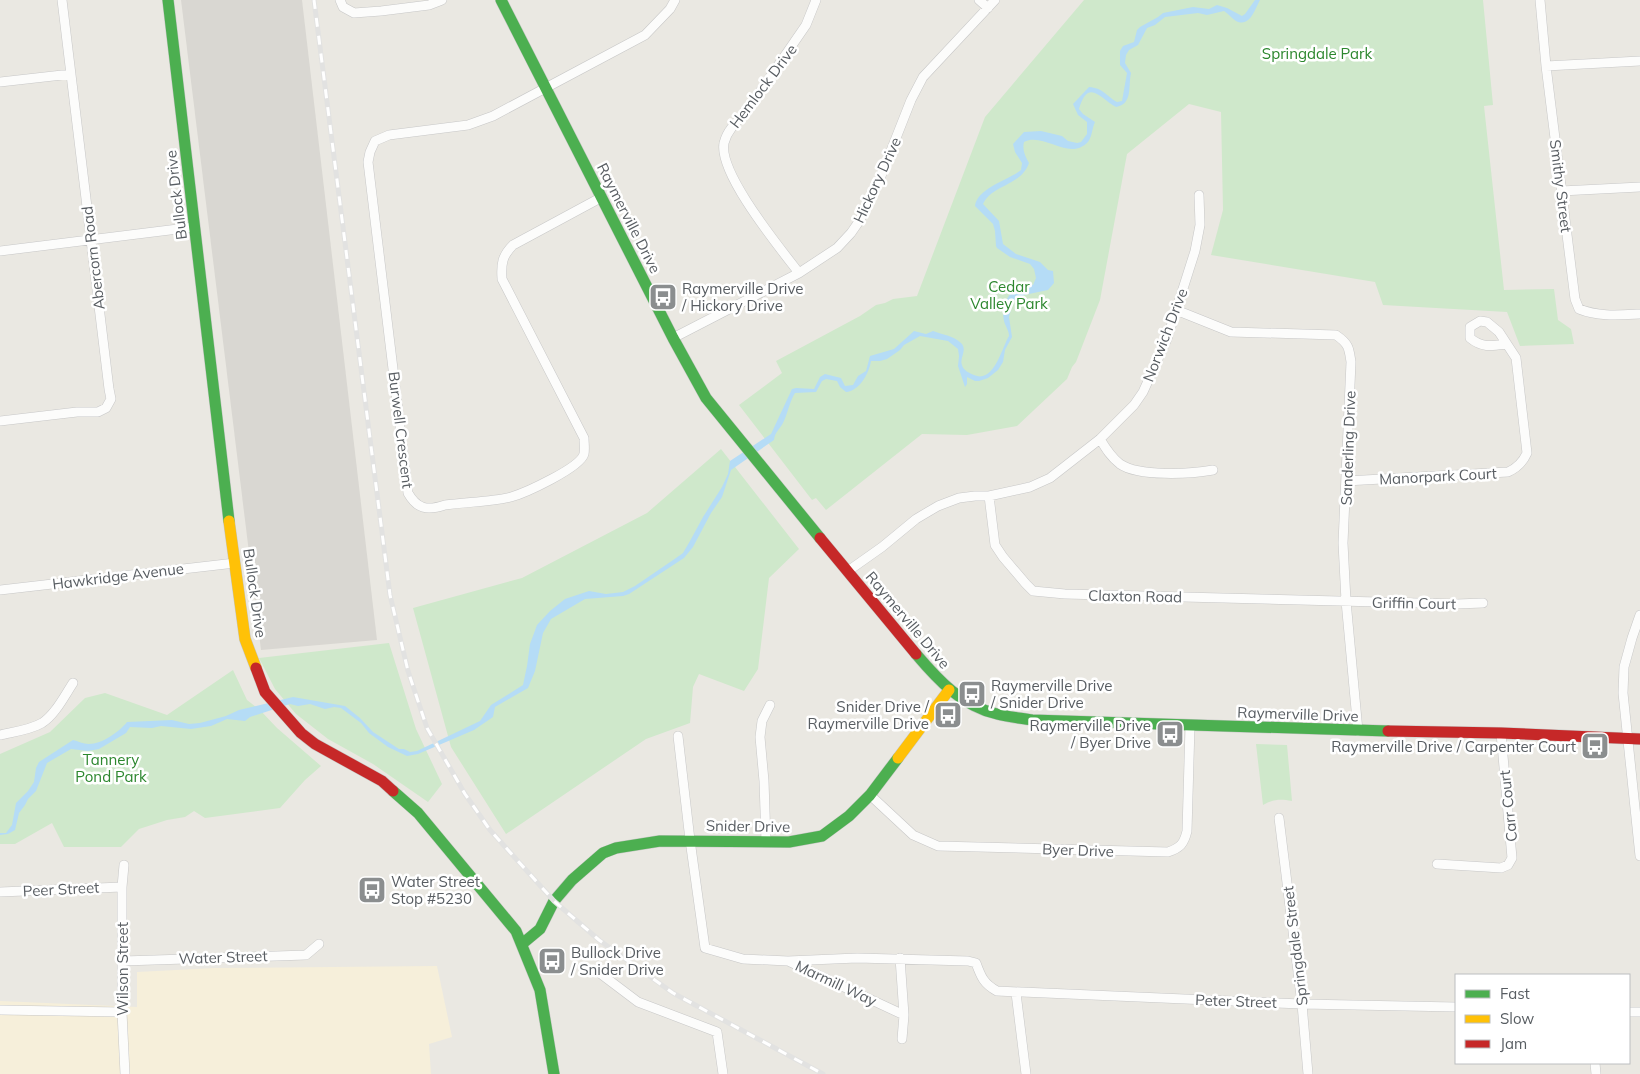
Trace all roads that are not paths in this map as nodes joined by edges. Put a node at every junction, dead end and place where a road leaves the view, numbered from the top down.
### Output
1 (62, 0) edge
2 (168, 0) edge
3 (340, 0) edge
4 (442, 0) edge
5 (501, 0) edge
6 (675, 0) edge
7 (816, 0) edge
8 (979, 0) edge
9 (995, 0) edge
10 (1540, 0) edge
11 (988, 8) junction
12 (1640, 61) edge
13 (1546, 66) junction
14 (71, 74) junction
15 (0, 82) edge
16 (546, 87) junction
17 (1640, 187) edge
18 (1561, 191) junction
19 (1199, 195) dead end
20 (602, 198) junction
21 (194, 227) junction
22 (91, 241) junction
23 (0, 252) edge
24 (799, 273) junction
25 (1176, 310) junction
26 (1640, 314) edge
27 (673, 338) junction
28 (1506, 344) dead end
29 (0, 421) edge
30 (1100, 439) junction
31 (1213, 470) dead end
32 (1346, 481) junction
33 (990, 496) junction
34 (235, 563) junction
35 (848, 571) junction
36 (0, 590) edge
37 (1346, 601) junction
38 (1483, 603) dead end
39 (1640, 615) edge
40 (74, 683) dead end
41 (949, 690) junction
42 (770, 705) dead end
43 (1190, 726) junction
44 (1358, 731) junction
45 (1501, 733) junction
46 (0, 735) edge
47 (678, 736) dead end
48 (1628, 738) junction
49 (1640, 739) edge
50 (870, 795) junction
51 (1279, 818) dead end
52 (690, 840) junction
53 (766, 841) junction
54 (1640, 856) edge
55 (1436, 864) dead end
56 (124, 865) dead end
57 (122, 887) junction
58 (0, 892) edge
59 (319, 944) dead end
60 (522, 944) junction
61 (900, 958) junction
62 (123, 960) junction
63 (788, 961) junction
64 (597, 971) dead end
65 (1016, 993) junction
66 (1302, 1004) junction
67 (1455, 1007) edge
68 (0, 1010) edge
69 (122, 1012) junction
70 (904, 1015) junction
71 (902, 1039) dead end
72 (125, 1074) edge
73 (554, 1074) edge
74 (722, 1074) edge
75 (1026, 1074) edge
76 (1308, 1074) edge

1 - 14 street, Abercorn Road
2 - 21 street, Bullock Drive
3 - 4 street
5 - 16 street, Raymerville Drive
6 - 16 street
7 - 24 street, Hemlock Drive
8 - 11 street
9 - 11 street, Hickory Drive
10 - 13 street, Smithy Street
11 - 24 street, Hickory Drive
12 - 13 street
13 - 18 street, Smithy Street
14 - 15 street
14 - 22 street, Abercorn Road
16 - 20 street, Raymerville Drive
16 - 20 street, Burwell Crescent
17 - 18 street
18 - 26 street, Smithy Street
19 - 25 street, Norwich Drive
20 - 27 street, Raymerville Drive
21 - 22 street
21 - 34 street, Bullock Drive
22 - 23 street
22 - 29 street, Abercorn Road
24 - 27 street, Hickory Drive
25 - 30 street, Norwich Drive
25 - 32 street, Sanderling Drive
27 - 35 street, Raymerville Drive
28 - 32 street, Manorpark Court
30 - 31 street
30 - 33 street, Norwich Drive
32 - 37 street, Sanderling Drive
33 - 35 street, Norwich Drive
33 - 37 street, Claxton Road
34 - 36 street, Hawkridge Avenue
34 - 60 street, Bullock Drive
35 - 41 street, Raymerville Drive
37 - 38 street, Griffin Court
37 - 44 street, Sanderling Drive
39 - 48 street
40 - 46 street
41 - 43 street, Raymerville Drive
41 - 50 street, Snider Drive
42 - 53 street
43 - 44 street, Raymerville Drive
43 - 50 street, Byer Drive
44 - 45 street, Raymerville Drive
45 - 48 street, Raymerville Drive
45 - 55 street, Carr Court
47 - 52 street
48 - 49 street, Raymerville Drive
48 - 54 street
50 - 53 street, Snider Drive
51 - 66 street, Springdale Street
52 - 53 street, Snider Drive
52 - 60 street, Snider Drive
52 - 63 street
56 - 57 street, Wilson Street
57 - 58 street, Peer Street
57 - 62 street, Wilson Street
59 - 62 street, Water Street
60 - 73 street, Bullock Drive
61 - 63 street, Marmill Way
61 - 65 street, Marmill Way
61 - 70 street
62 - 69 street, Wilson Street
63 - 70 street, Marmill Way
64 - 74 street
65 - 66 street, Peter Street
65 - 75 street
66 - 67 street, Peter Street
66 - 76 street, Springdale Street
68 - 69 street
69 - 72 street, Wilson Street
70 - 71 street

